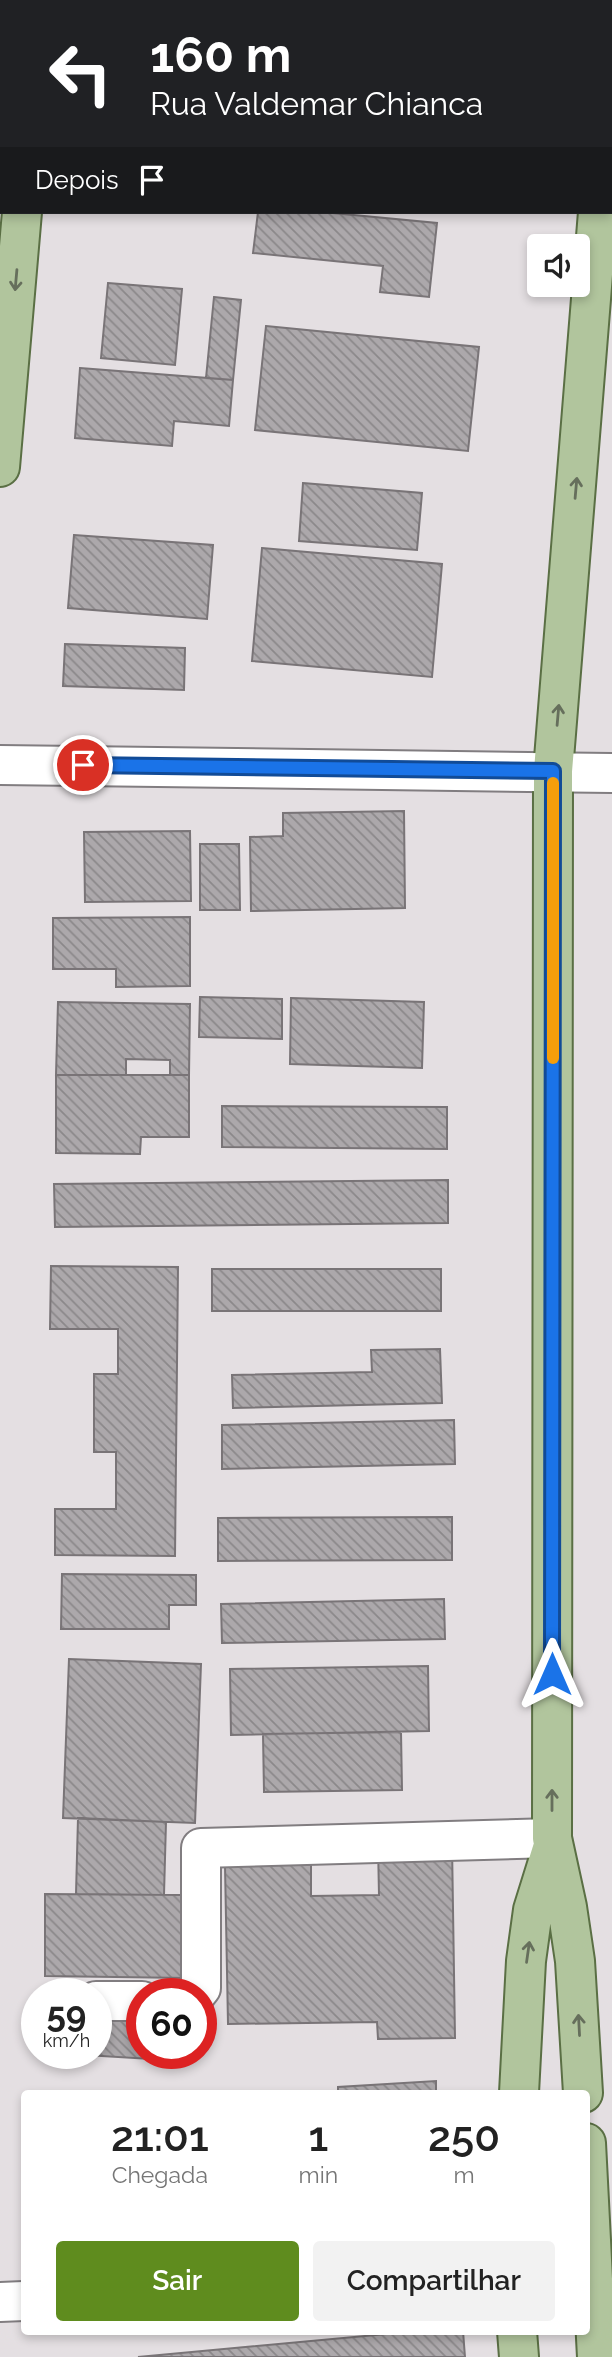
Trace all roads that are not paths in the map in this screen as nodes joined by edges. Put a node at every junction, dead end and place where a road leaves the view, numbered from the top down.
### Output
1 (22, 214) edge
2 (598, 214) edge
3 (5, 358) edge
4 (0, 467) edge
5 (0, 765) edge
6 (553, 771) junction
7 (612, 773) edge
8 (552, 1844) junction
9 (201, 1978) edge
10 (519, 2090) edge
11 (583, 2090) edge
12 (590, 2174) edge
13 (602, 2265) edge
14 (21, 2301) edge
15 (0, 2302) edge
16 (517, 2335) edge
17 (519, 2357) edge
18 (597, 2357) edge

1 -> 3 main road
6 -> 2 main road
3 - 4 main road
5 - 6 street
6 - 7 street
8 -> 6 main road
8 - 9 street
10 -> 8 main road
11 -> 8 main road
12 - 13 main road
13 - 18 main road
14 - 15 street
16 - 17 main road

